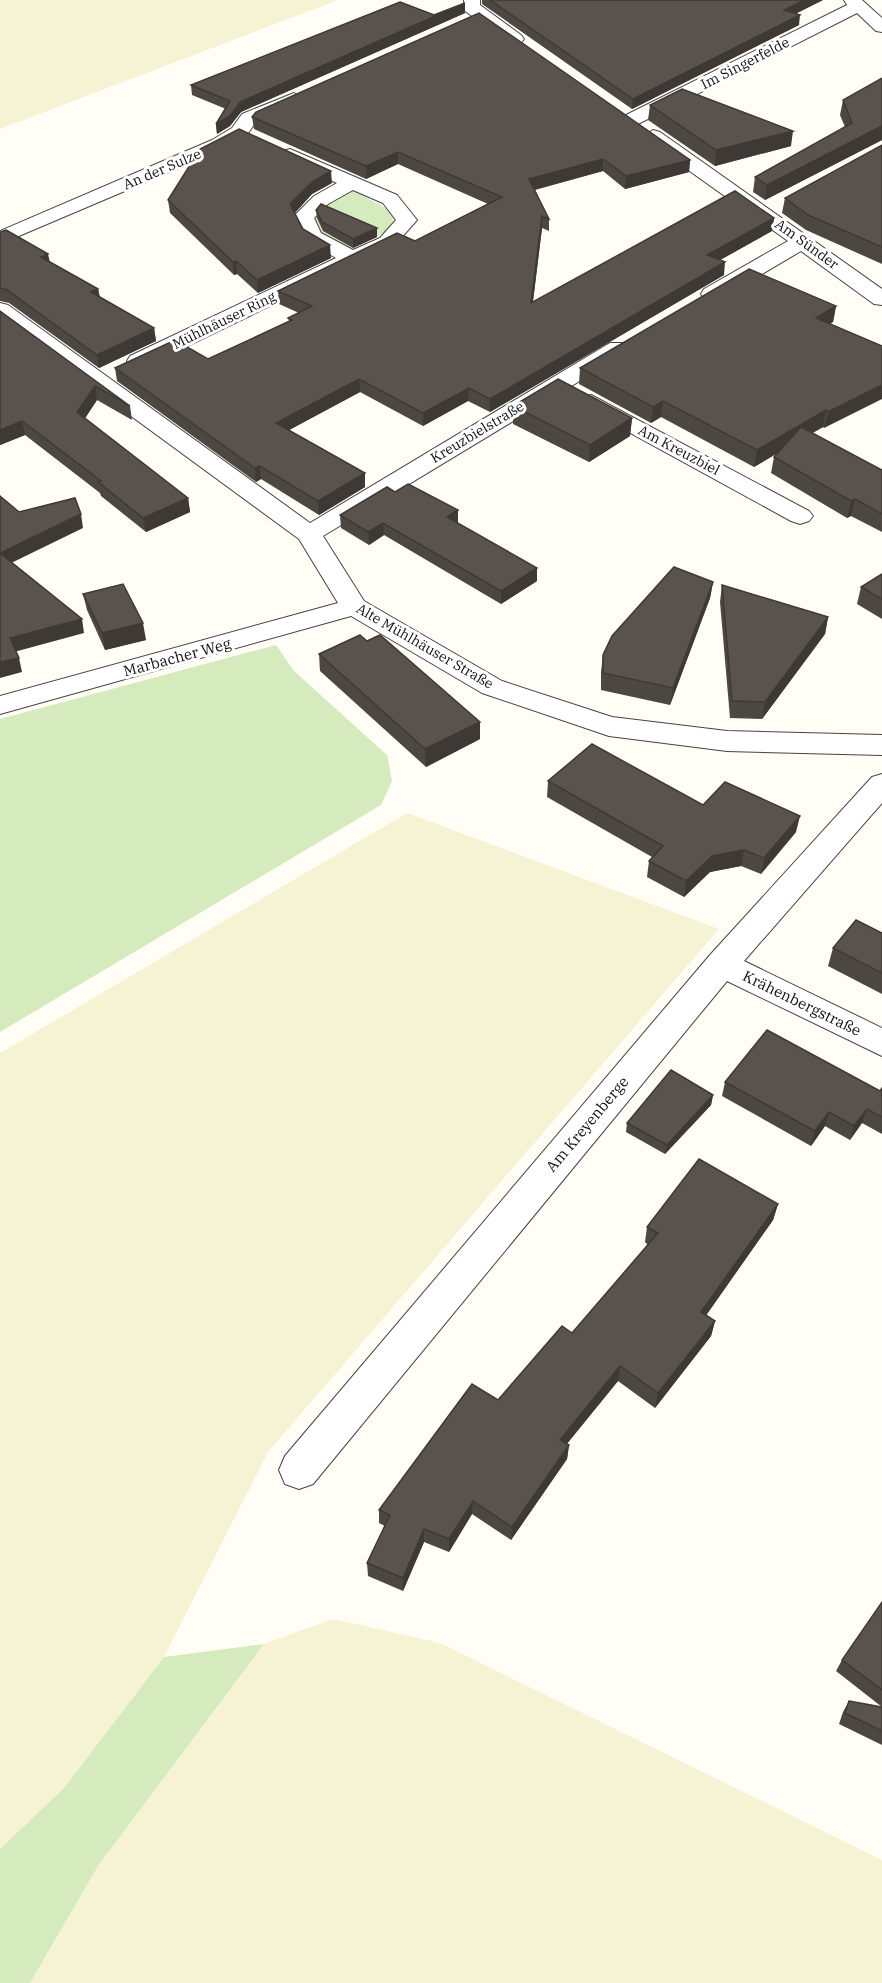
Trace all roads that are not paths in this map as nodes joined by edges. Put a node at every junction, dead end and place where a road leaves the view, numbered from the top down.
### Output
1 (855, 3) edge
2 (476, 8) edge
3 (459, 24) edge
4 (882, 27) edge
5 (527, 48) edge
6 (312, 90) edge
7 (612, 107) edge
8 (631, 120) junction
9 (239, 132) junction
10 (352, 182) junction
11 (784, 202) dead end
12 (764, 212) junction
13 (0, 238) edge
14 (803, 241) junction
15 (351, 258) junction
16 (882, 299) edge
17 (690, 306) edge
18 (0, 310) edge
19 (639, 336) edge
20 (96, 381) junction
21 (557, 384) junction
22 (800, 516) dead end
23 (309, 534) junction
24 (354, 608) junction
25 (0, 705) edge
26 (882, 745) edge
27 (882, 784) edge
28 (722, 964) junction
29 (882, 1043) edge
30 (299, 1470) dead end

1 - 4 street
1 - 8 street, Im Singerfelde
2 - 3 street
2 - 5 street
6 - 9 street, An der Sulze
7 - 8 street, Am Sünder
8 - 12 street, Am Sünder
9 - 10 street, Mühlhäuser Ring
9 - 13 street, An der Sulze
10 - 15 street
10 - 15 street, Mühlhäuser Ring
11 - 12 street
12 - 14 street, Am Sünder
14 - 16 street, Am Sünder
14 - 17 street
15 - 20 street, Mühlhäuser Ring
18 - 20 street, Alte Mühlhäuser Straße
19 - 21 street, Kreuzbielstraße
20 - 23 street, Alte Mühlhäuser Straße
21 - 22 street, Am Kreuzbiel
21 - 23 street, Kreuzbielstraße
23 - 24 street, Alte Mühlhäuser Straße
24 - 25 street, Marbacher Weg
24 - 26 street, Alte Mühlhäuser Straße
27 - 28 street, Am Kreyenberge
28 - 29 street, Krähenbergstraße
28 - 30 street, Am Kreyenberge

